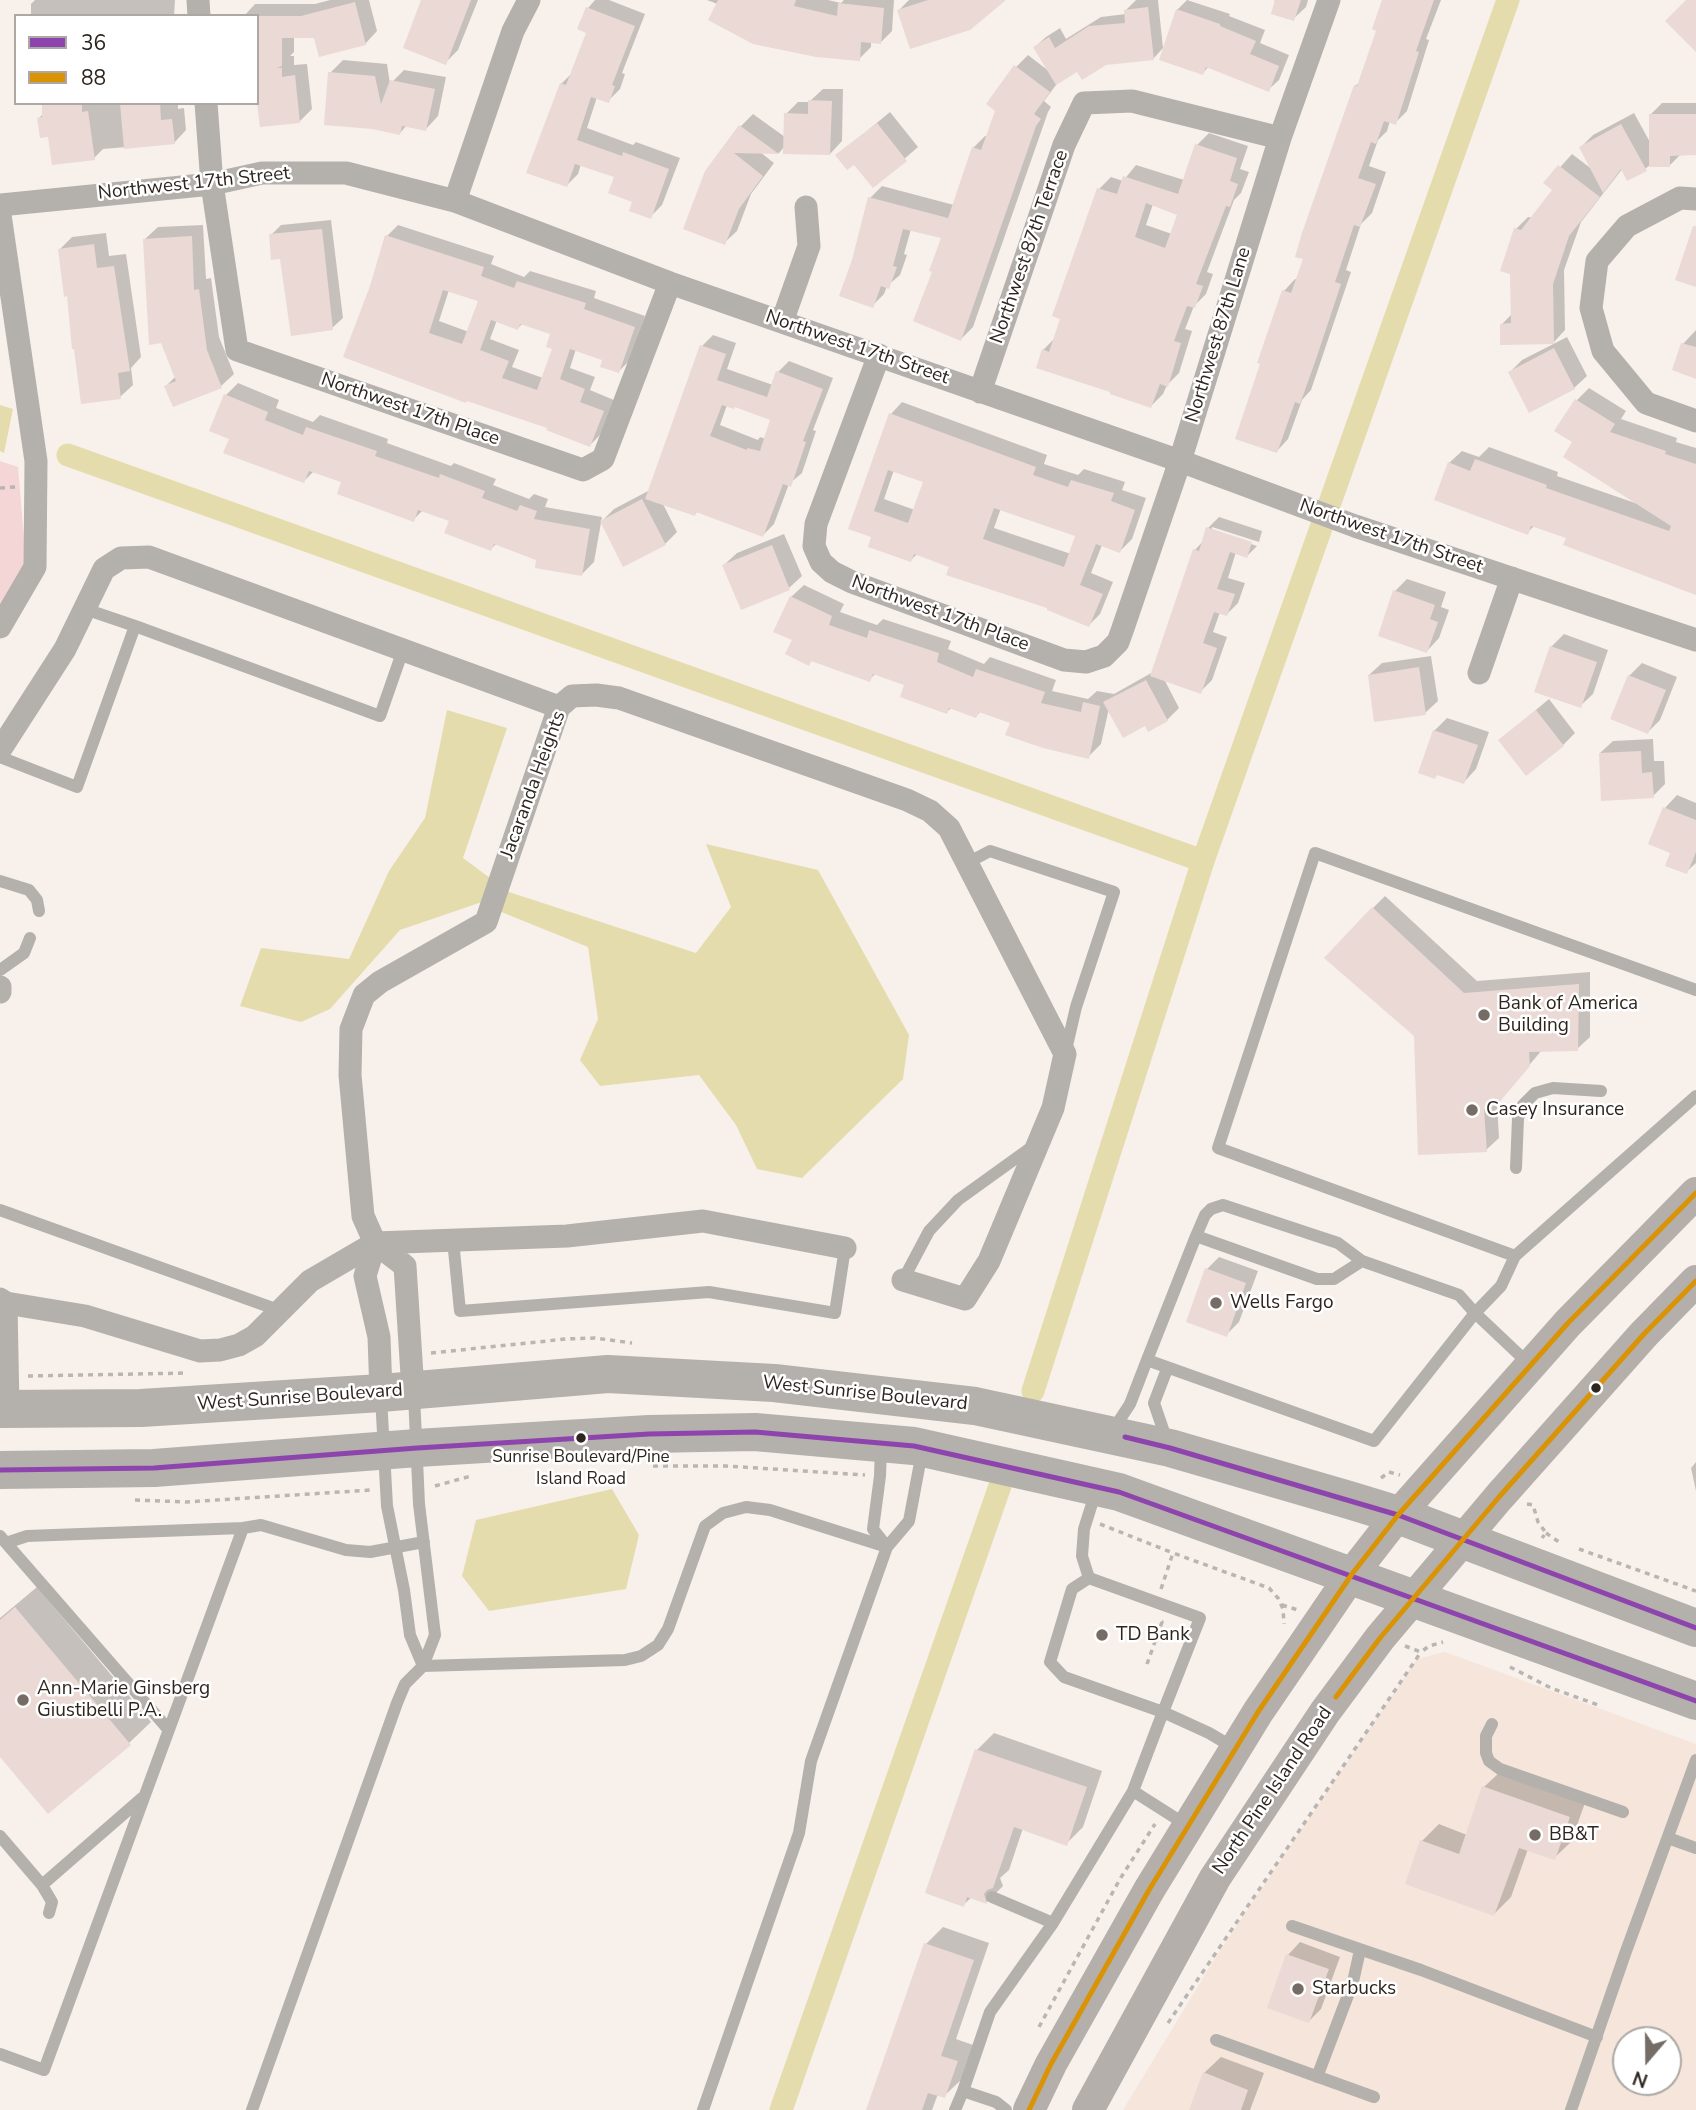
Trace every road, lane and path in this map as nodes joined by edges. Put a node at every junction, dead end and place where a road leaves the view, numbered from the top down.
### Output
1 (529, 0) edge
2 (1329, 0) edge
3 (206, 105) edge
4 (1280, 138) junction
5 (212, 184) junction
6 (1696, 199) edge
7 (455, 201) junction
8 (0, 205) edge
9 (806, 207) dead end
10 (0, 215) edge
11 (670, 283) junction
12 (782, 322) junction
13 (879, 355) junction
14 (980, 392) junction
15 (1696, 421) edge
16 (1180, 461) junction
17 (15, 487) dead end
18 (0, 488) edge
19 (1513, 579) junction
20 (85, 609) junction
21 (135, 626) junction
22 (0, 627) edge
23 (1696, 640) edge
24 (403, 650) junction
25 (1095, 660) joint
26 (1479, 673) dead end
27 (559, 707) junction
28 (0, 750) edge
29 (0, 757) edge
30 (967, 863) junction
31 (0, 881) edge
32 (39, 911) dead end
33 (30, 938) dead end
34 (0, 970) edge
35 (1696, 990) edge
36 (1065, 1054) junction
37 (1601, 1091) dead end
38 (1696, 1096) edge
39 (1039, 1142) junction
40 (1516, 1168) dead end
41 (1696, 1193) edge
42 (0, 1210) edge
43 (1196, 1236) junction
44 (453, 1240) junction
45 (375, 1243) junction
46 (845, 1248) joint
47 (1516, 1256) junction
48 (1362, 1261) junction
49 (903, 1280) joint
50 (1696, 1281) edge
51 (3, 1310) edge
52 (281, 1311) junction
53 (1475, 1312) junction
54 (1147, 1360) junction
55 (1531, 1365) junction
56 (1167, 1369) junction
57 (397, 1392) junction
58 (4, 1409) edge
59 (1098, 1431) junction
60 (1170, 1448) junction
61 (400, 1449) junction
62 (931, 1450) junction
63 (881, 1460) junction
64 (645, 1465) dead end
65 (0, 1470) edge
66 (474, 1476) dead end
67 (418, 1487) junction
68 (386, 1490) junction
69 (1087, 1496) junction
70 (125, 1499) dead end
71 (1398, 1515) junction
72 (243, 1528) junction
73 (1546, 1533) dead end
74 (3, 1540) edge
75 (1463, 1540) junction
76 (424, 1542) junction
77 (394, 1547) junction
78 (887, 1547) junction
79 (1173, 1553) dead end
80 (1352, 1574) junction
81 (1089, 1578) junction
82 (1696, 1591) edge
83 (1414, 1598) junction
84 (1696, 1628) edge
85 (1444, 1642) dead end
86 (1454, 1643) dead end
87 (1421, 1652) dead end
88 (1502, 1663) dead end
89 (423, 1666) junction
90 (1696, 1701) edge
91 (1601, 1706) dead end
92 (1163, 1712) junction
93 (1492, 1724) dead end
94 (168, 1729) junction
95 (1236, 1749) junction
96 (1696, 1760) edge
97 (1133, 1791) junction
98 (143, 1797) junction
99 (1623, 1812) dead end
100 (1188, 1826) junction
101 (0, 1836) edge
102 (1668, 1838) junction
103 (1696, 1848) edge
104 (42, 1885) junction
105 (992, 1897) dead end
106 (49, 1913) dead end
107 (1053, 1923) junction
108 (1292, 1926) dead end
109 (1360, 1950) junction
110 (1165, 2028) dead end
111 (1597, 2037) junction
112 (1216, 2040) dead end
113 (0, 2054) edge
114 (1317, 2077) junction
115 (963, 2091) junction
116 (1374, 2097) dead end
117 (252, 2110) edge
118 (703, 2110) edge
119 (955, 2110) edge
120 (1006, 2110) edge
121 (1029, 2110) edge
122 (1088, 2110) edge
123 (1571, 2110) edge

1 - 7 street
2 - 4 street, Northwest 87th Lane
3 - 5 street
4 - 14 street, Northwest 87th Terrace
4 - 16 street, Northwest 87th Lane
5 - 7 street, Northwest 17th Street
5 - 8 street, Northwest 17th Street
5 - 11 street, Northwest 17th Place
6 - 15 street
7 - 11 street, Northwest 17th Street
9 - 12 street
10 - 22 street
11 - 12 street, Northwest 17th Street
12 - 13 street, Northwest 17th Street
13 - 14 street, Northwest 17th Street
13 - 25 street, Northwest 17th Place
14 - 16 street, Northwest 17th Street
16 - 19 street, Northwest 17th Street
16 - 25 street, Northwest 87th Lane
17 - 18 path
19 - 23 street, Northwest 17th Street
19 - 26 street
20 - 21 lane
20 - 24 street
20 - 28 street
21 - 24 lane
21 - 29 lane
24 - 27 street
27 - 30 street, Jacaranda Heights
27 - 45 street, Jacaranda Heights
30 - 36 street, Jacaranda Heights
30 - 36 lane
31 - 32 lane
33 - 34 lane
35 - 47 lane
36 - 39 street
37 - 40 lane
38 - 47 lane
39 - 49 lane
39 - 49 street
41 - 55 main road
42 - 52 lane
43 - 48 lane
43 - 48 lane
43 - 54 lane
44 - 45 street
44 - 46 street
44 - 46 lane
45 - 52 street
45 - 57 street
45 - 57 street
47 - 53 lane
48 - 53 lane
50 - 75 main road, North Pine Island Road
51 - 52 street
51 - 58 street
53 - 55 lane
53 - 56 lane
54 - 56 lane
54 - 59 lane
55 - 71 main road
56 - 60 lane
57 - 58 highway, West Sunrise Boulevard
57 - 59 highway, West Sunrise Boulevard
57 - 61 lane
57 - 61 lane
59 - 60 highway, West Sunrise Boulevard
60 - 71 highway, West Sunrise Boulevard
61 - 63 highway
61 - 65 highway
61 - 67 lane
61 - 68 lane
62 - 63 highway
62 - 69 highway
62 - 78 lane
63 - 64 path
63 - 78 lane
66 - 67 path
67 - 76 lane
68 - 70 path
68 - 77 lane
69 - 79 path
69 - 80 highway
69 - 81 lane
71 - 75 highway, West Sunrise Boulevard
71 - 80 main road
72 - 74 lane
72 - 77 lane
72 - 94 lane
73 - 82 path
74 - 94 lane
75 - 83 main road, North Pine Island Road
75 - 84 highway, West Sunrise Boulevard
76 - 77 lane
76 - 89 lane
77 - 89 lane
78 - 89 lane
78 - 118 lane
80 - 83 highway
80 - 95 main road
81 - 92 lane
81 - 92 lane
83 - 90 highway
83 - 122 main road, North Pine Island Road
85 - 86 path
87 - 110 path
88 - 91 path
89 - 117 lane
92 - 95 lane
92 - 97 lane
93 - 99 lane
94 - 98 lane
95 - 100 main road
96 - 102 lane
97 - 100 lane
97 - 107 lane
98 - 104 lane
98 - 113 lane
100 - 121 main road
101 - 104 lane
102 - 103 lane
102 - 111 lane
104 - 106 lane
105 - 107 lane
107 - 115 lane
108 - 109 lane
109 - 111 lane
109 - 114 lane
111 - 123 lane
112 - 114 lane
114 - 116 lane
115 - 119 lane
115 - 120 lane

